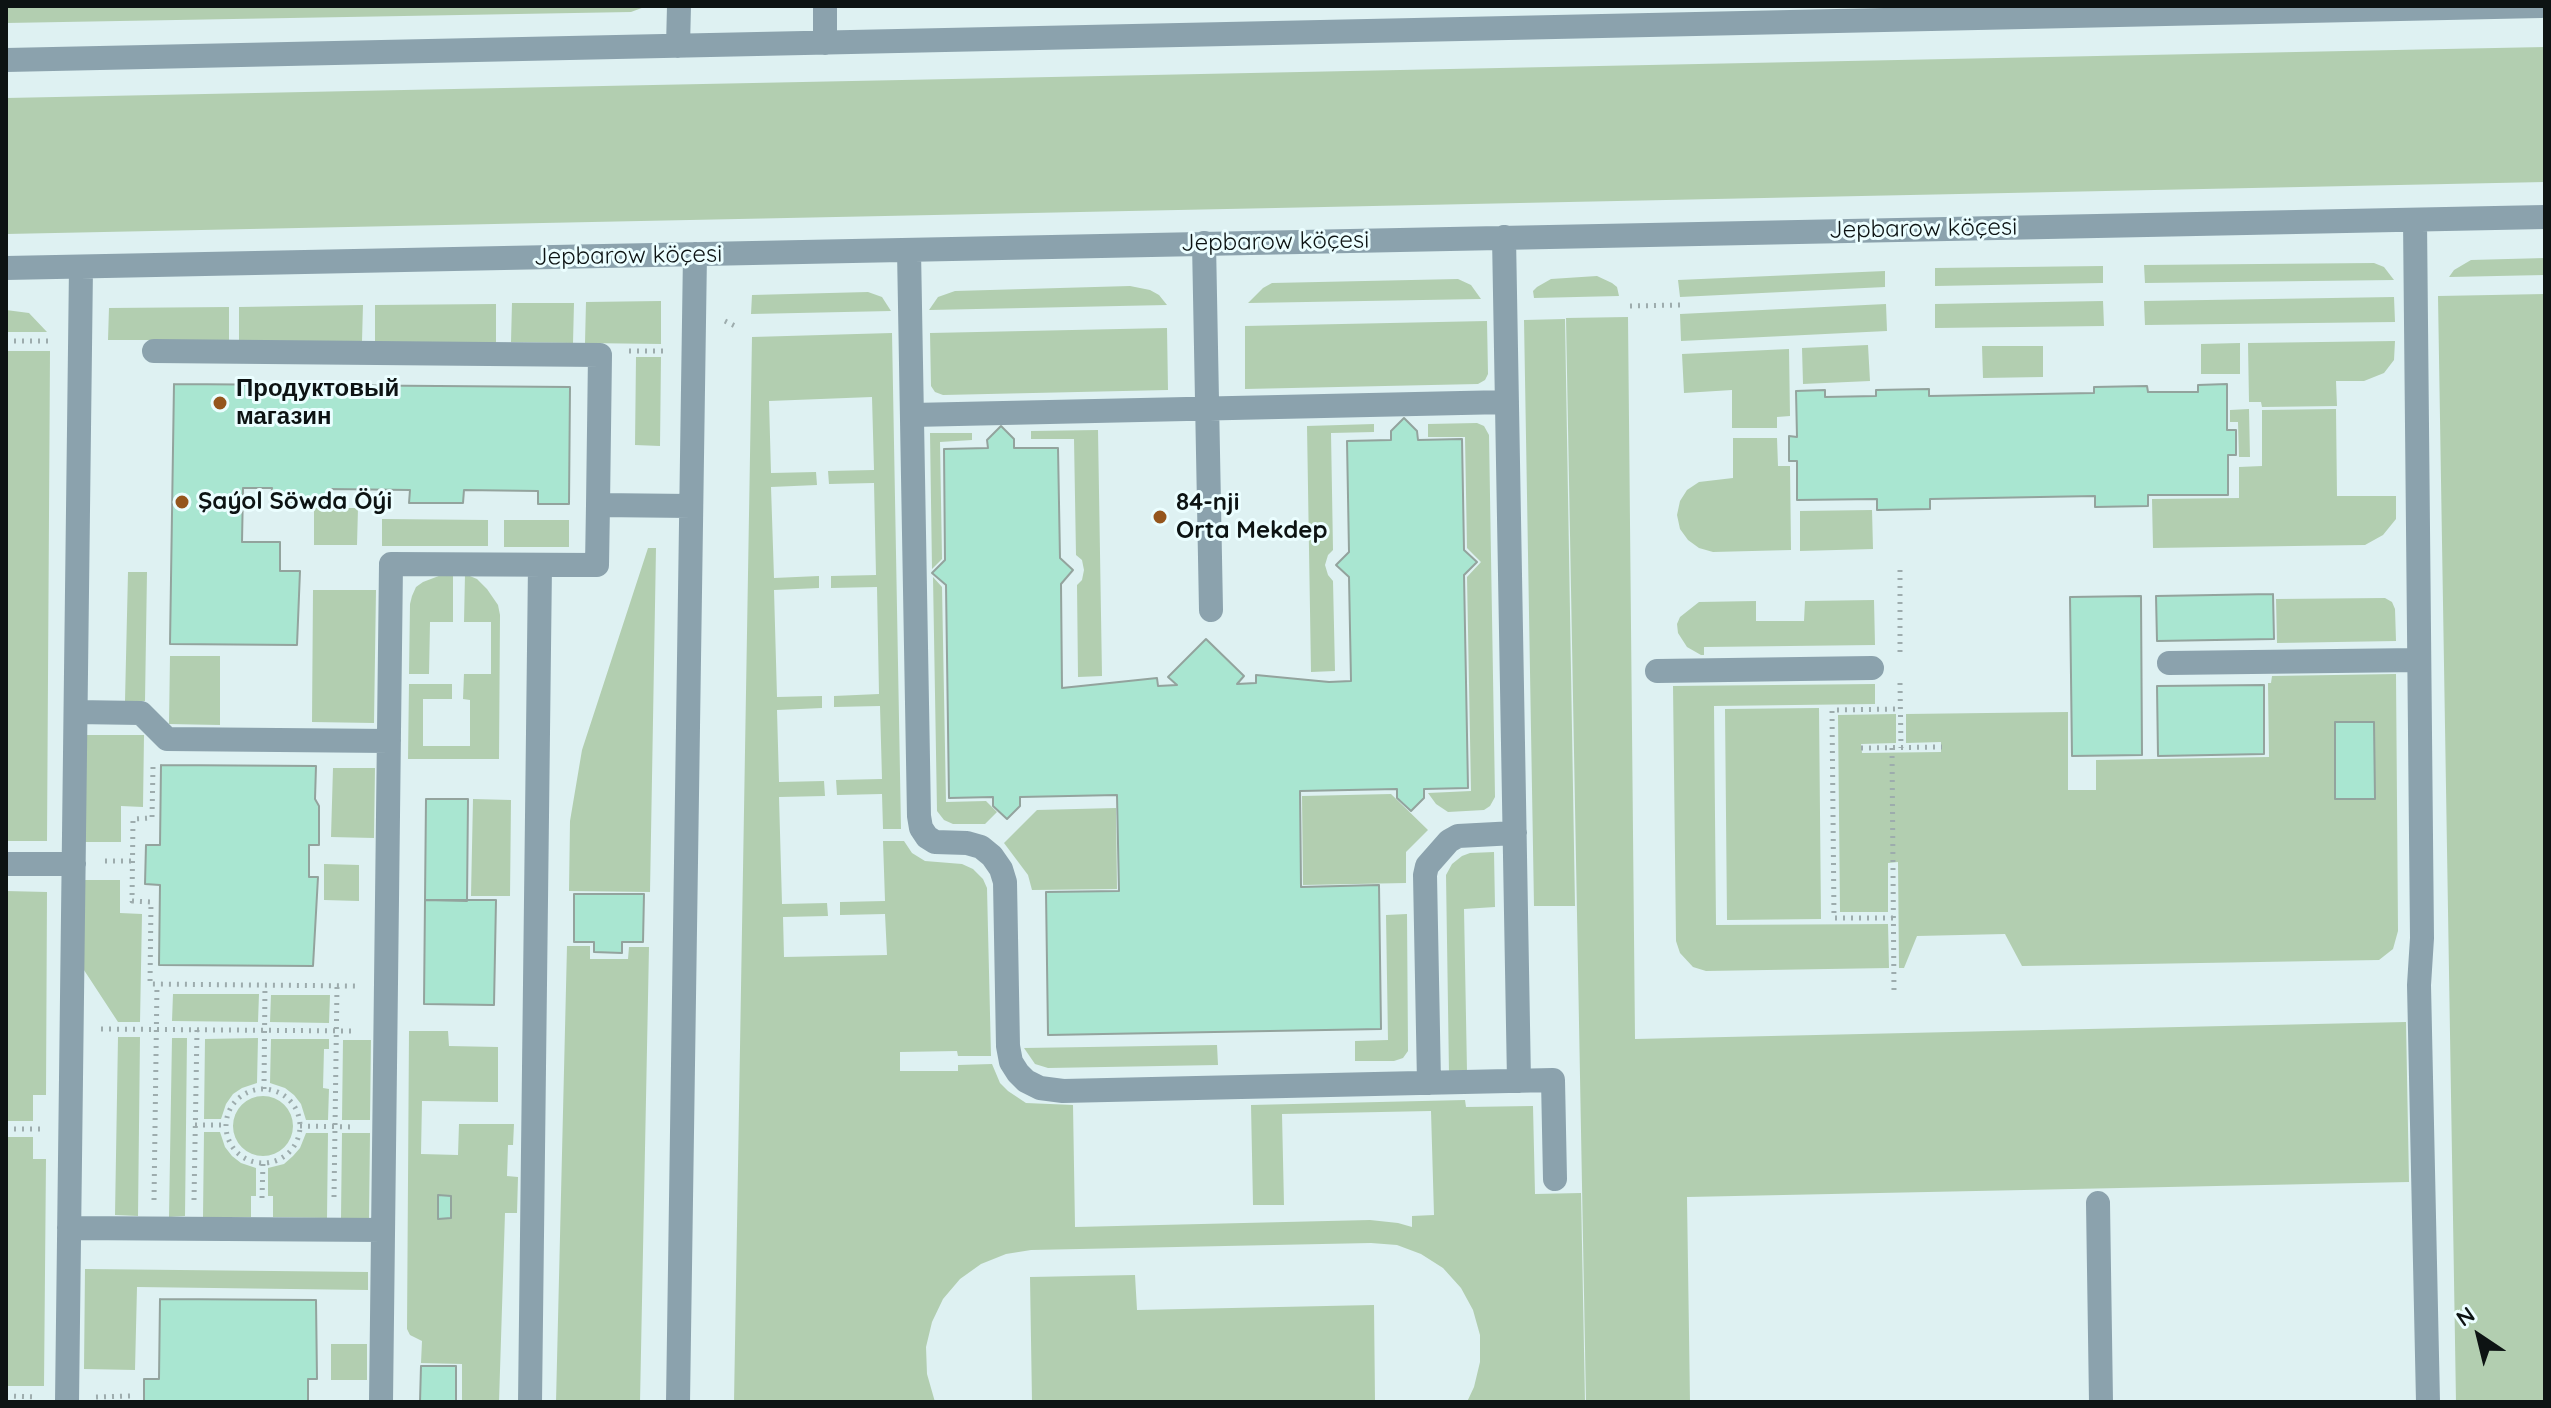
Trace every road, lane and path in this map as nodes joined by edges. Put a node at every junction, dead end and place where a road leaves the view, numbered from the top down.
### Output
1 (679, 6) edge
2 (825, 6) edge
3 (2541, 6) edge
4 (2268, 9) edge
5 (825, 43) junction
6 (678, 46) junction
7 (6, 60) edge
8 (2545, 217) edge
9 (2415, 220) junction
10 (1504, 237) junction
11 (1204, 243) junction
12 (909, 250) junction
13 (695, 254) junction
14 (81, 267) junction
15 (6, 268) edge
16 (1680, 305) dead end
17 (1630, 306) dead end
18 (6, 341) edge
19 (48, 341) dead end
20 (636, 350) dead end
21 (154, 351) dead end
22 (668, 351) dead end
23 (1507, 402) junction
24 (1207, 409) junction
25 (912, 415) junction
26 (598, 505) junction
27 (691, 506) junction
28 (540, 565) junction
29 (1900, 570) dead end
30 (1211, 610) dead end
31 (2419, 660) junction
32 (1900, 662) dead end
33 (2169, 663) dead end
34 (1872, 668) dead end
35 (1657, 671) dead end
36 (1900, 678) dead end
37 (1901, 709) junction
38 (76, 712) junction
39 (153, 725) junction
40 (389, 741) junction
41 (1942, 747) dead end
42 (1861, 748) dead end
43 (1892, 748) junction
44 (1901, 748) junction
45 (1515, 833) junction
46 (6, 864) edge
47 (74, 864) junction
48 (1893, 918) junction
49 (157, 984) junction
50 (265, 985) junction
51 (337, 986) junction
52 (360, 986) dead end
53 (1894, 992) dead end
54 (118, 1029) dead end
55 (156, 1030) junction
56 (197, 1030) junction
57 (264, 1030) junction
58 (336, 1031) junction
59 (360, 1031) dead end
60 (1519, 1081) junction
61 (1429, 1083) junction
62 (264, 1089) junction
63 (195, 1125) junction
64 (226, 1125) junction
65 (300, 1126) junction
66 (335, 1127) junction
67 (358, 1127) dead end
68 (6, 1129) edge
69 (33, 1129) dead end
70 (263, 1163) junction
71 (1555, 1179) dead end
72 (154, 1201) dead end
73 (194, 1201) dead end
74 (334, 1203) dead end
75 (2098, 1203) dead end
76 (262, 1205) dead end
77 (69, 1228) junction
78 (383, 1230) junction
79 (6, 1396) edge
80 (56, 1399) edge
81 (381, 1402) edge
82 (530, 1402) edge
83 (678, 1402) edge
84 (2101, 1402) edge
85 (2428, 1402) edge

1 - 6 street
2 - 5 street
3 - 4 street
4 - 5 street
5 - 6 street
6 - 7 street
8 - 9 street, Jepbarow köçesi
9 - 10 street, Jepbarow köçesi
9 - 31 street
10 - 11 street, Jepbarow köçesi
10 - 23 street
11 - 12 street, Jepbarow köçesi
11 - 24 street
12 - 13 street, Jepbarow köçesi
12 - 25 street
13 - 14 street, Jepbarow köçesi
13 - 27 street
14 - 15 street, Jepbarow köçesi
14 - 38 street
16 - 17 path
18 - 19 path
20 - 22 path
21 - 26 street
23 - 24 street
23 - 45 street
24 - 25 street
24 - 30 street
25 - 61 street
26 - 27 street
26 - 28 street
27 - 83 street
28 - 40 street
28 - 82 street
29 - 32 path
31 - 33 street
31 - 85 street
34 - 35 street
36 - 37 path
37 - 44 path
37 - 48 path
38 - 39 street
38 - 47 street
39 - 40 street
39 - 49 path
40 - 78 street
41 - 44 path
42 - 43 path
43 - 44 path
43 - 48 path
45 - 60 street
45 - 61 street
46 - 47 street
47 - 77 street
48 - 53 path
49 - 50 path
49 - 55 path
50 - 51 path
50 - 57 path
51 - 52 path
51 - 58 path
54 - 55 path
55 - 56 path
55 - 72 path
56 - 57 path
56 - 63 path
57 - 58 path
57 - 62 path
58 - 59 path
58 - 66 path
60 - 61 street
60 - 71 street
62 - 64 path
62 - 65 path
63 - 64 path
63 - 73 path
64 - 70 path
65 - 66 path
65 - 70 path
66 - 67 path
66 - 74 path
68 - 69 path
70 - 76 path
75 - 84 street
77 - 78 street
77 - 80 street
78 - 81 street
79 - 80 path

